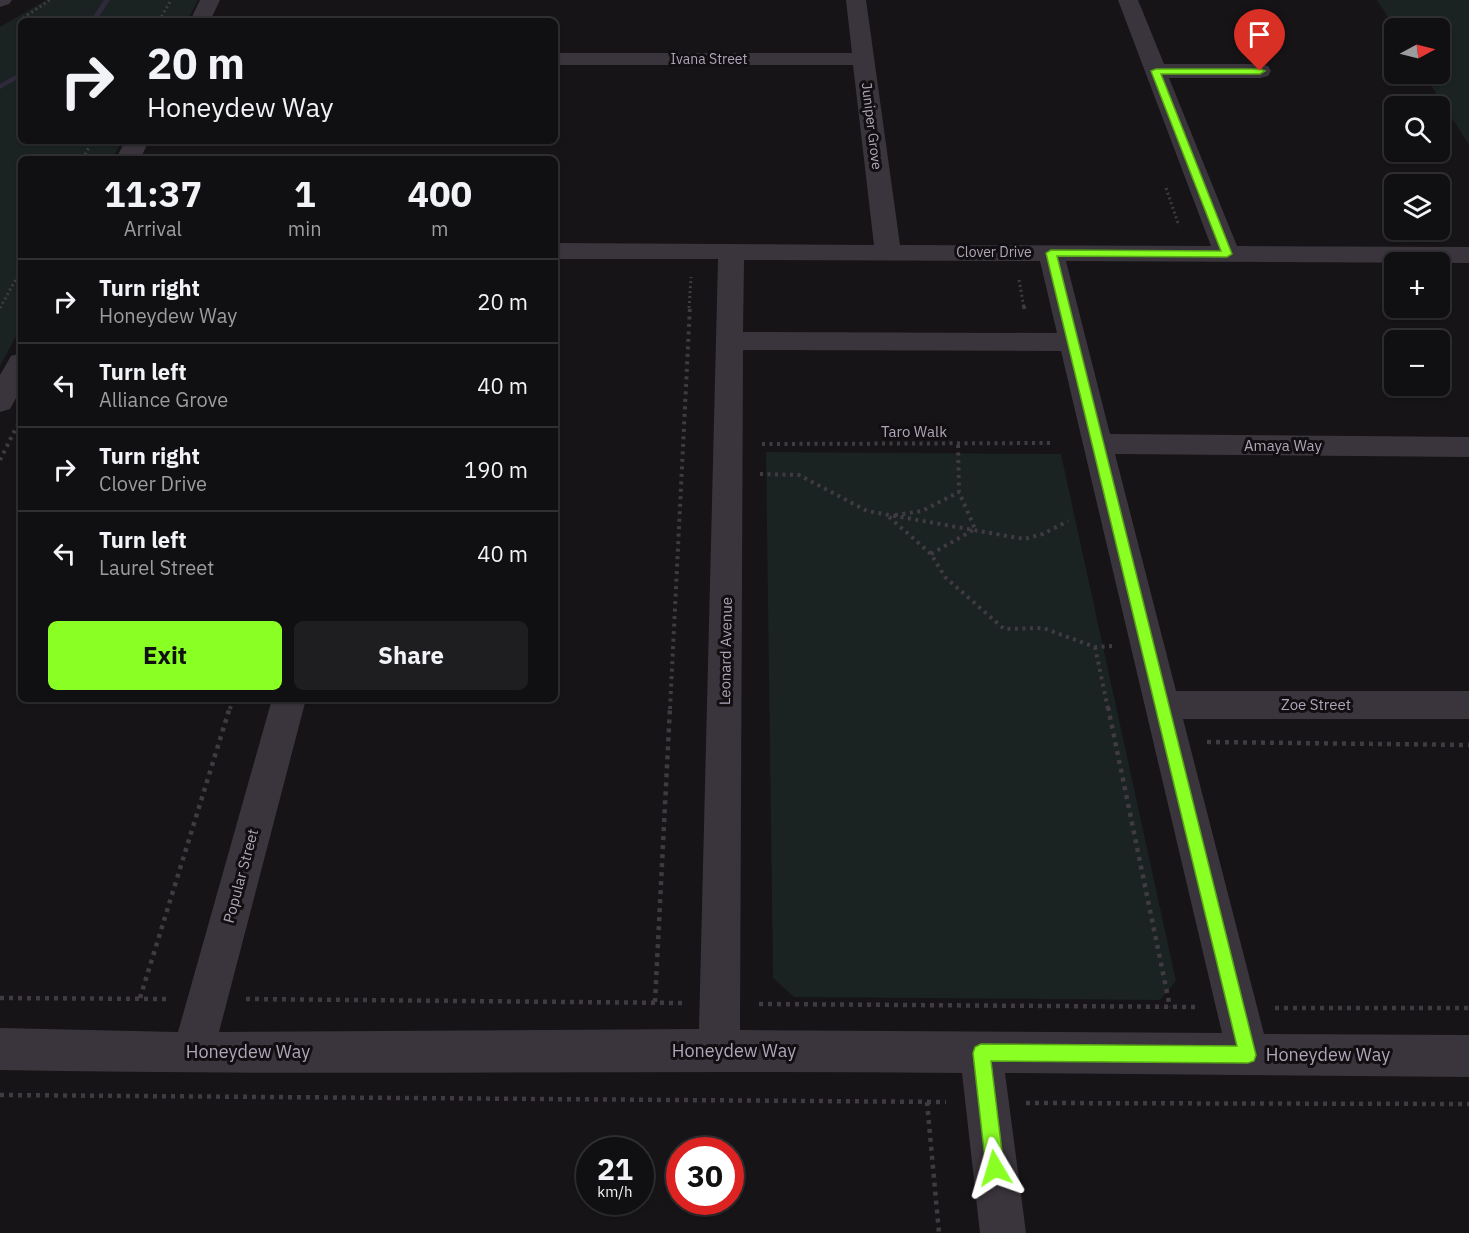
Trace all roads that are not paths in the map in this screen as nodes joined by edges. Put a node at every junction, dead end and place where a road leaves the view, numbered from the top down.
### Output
1 (210, 0) edge
2 (856, 0) edge
3 (1128, 0) edge
4 (201, 18) edge
5 (558, 59) edge
6 (863, 59) junction
7 (1156, 71) junction
8 (1260, 71) dead end
9 (558, 251) edge
10 (731, 252) junction
11 (888, 252) junction
12 (1051, 253) junction
13 (1227, 254) junction
14 (1469, 255) edge
15 (730, 341) junction
16 (1072, 342) junction
17 (18, 368) edge
18 (0, 402) edge
19 (1098, 444) junction
20 (1469, 447) edge
21 (287, 702) edge
22 (1162, 705) junction
23 (1469, 705) edge
24 (0, 1049) edge
25 (719, 1050) junction
26 (193, 1053) junction
27 (981, 1053) junction
28 (1248, 1055) junction
29 (1469, 1056) edge
30 (1003, 1233) edge

1 - 4 street
2 - 6 street, Juniper Grove
3 - 7 street
5 - 6 street, Ivana Street
6 - 11 street, Juniper Grove
7 - 8 street
7 - 13 street
9 - 10 street, Clover Drive
10 - 11 street, Clover Drive
10 - 15 street, Leonard Avenue
11 - 12 street, Clover Drive
12 - 13 street, Clover Drive
12 - 16 street
13 - 14 street, Clover Drive
15 - 16 street
15 - 25 street, Leonard Avenue
16 - 19 street
17 - 18 street
19 - 20 street, Amaya Way
19 - 22 street
21 - 26 street, Popular Street
22 - 23 street, Zoe Street
22 - 28 street
24 - 26 street, Honeydew Way
25 - 26 street, Honeydew Way
25 - 27 street, Honeydew Way
27 - 28 street, Honeydew Way
27 - 30 street
28 - 29 street, Honeydew Way

